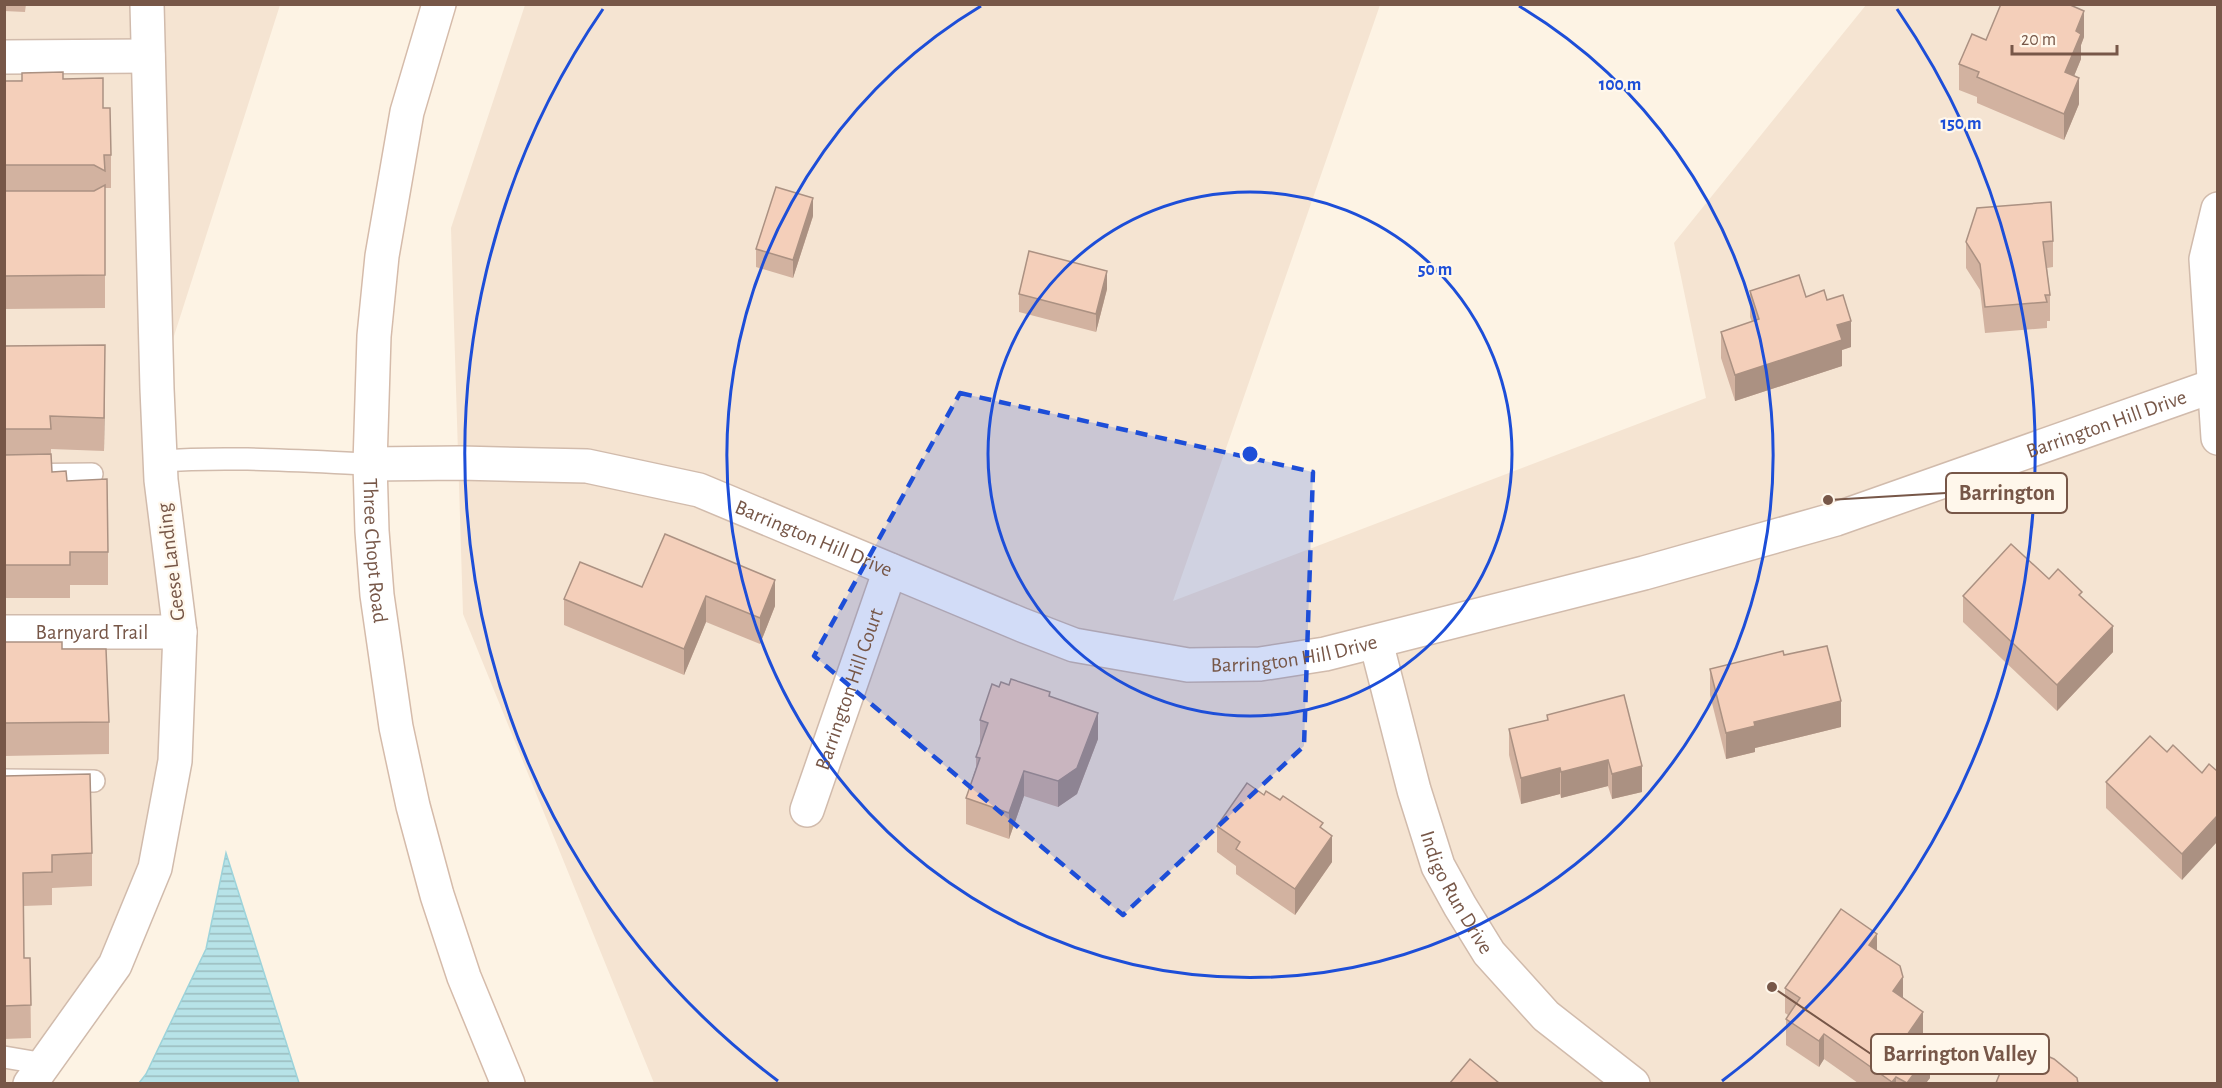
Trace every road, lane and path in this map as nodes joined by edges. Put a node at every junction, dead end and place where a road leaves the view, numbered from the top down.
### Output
1 (147, 4) edge
2 (439, 4) edge
3 (148, 56) junction
4 (4, 57) edge
5 (2217, 209) edge
6 (2213, 386) junction
7 (2217, 438) edge
8 (160, 461) junction
9 (370, 464) junction
10 (92, 474) dead end
11 (4, 475) edge
12 (890, 570) junction
13 (4, 632) edge
14 (180, 632) junction
15 (1376, 642) junction
16 (4, 780) edge
17 (94, 781) dead end
18 (807, 810) dead end
19 (4, 1057) edge
20 (38, 1073) edge
21 (508, 1083) edge
22 (1633, 1083) edge

1 - 3 street, Geese Landing
2 - 9 street, Three Chopt Road
3 - 4 street
3 - 8 street, Geese Landing
5 - 6 street
6 - 7 street
6 - 15 street, Barrington Hill Drive
8 - 9 lane
8 - 14 street, Geese Landing
9 - 12 street, Barrington Hill Drive
9 - 21 street, Three Chopt Road
10 - 11 lane
12 - 15 street, Barrington Hill Drive
12 - 18 street, Barrington Hill Court
13 - 14 street, Barnyard Trail
14 - 20 street, Geese Landing
15 - 22 street, Indigo Run Drive
16 - 17 lane
19 - 20 lane

